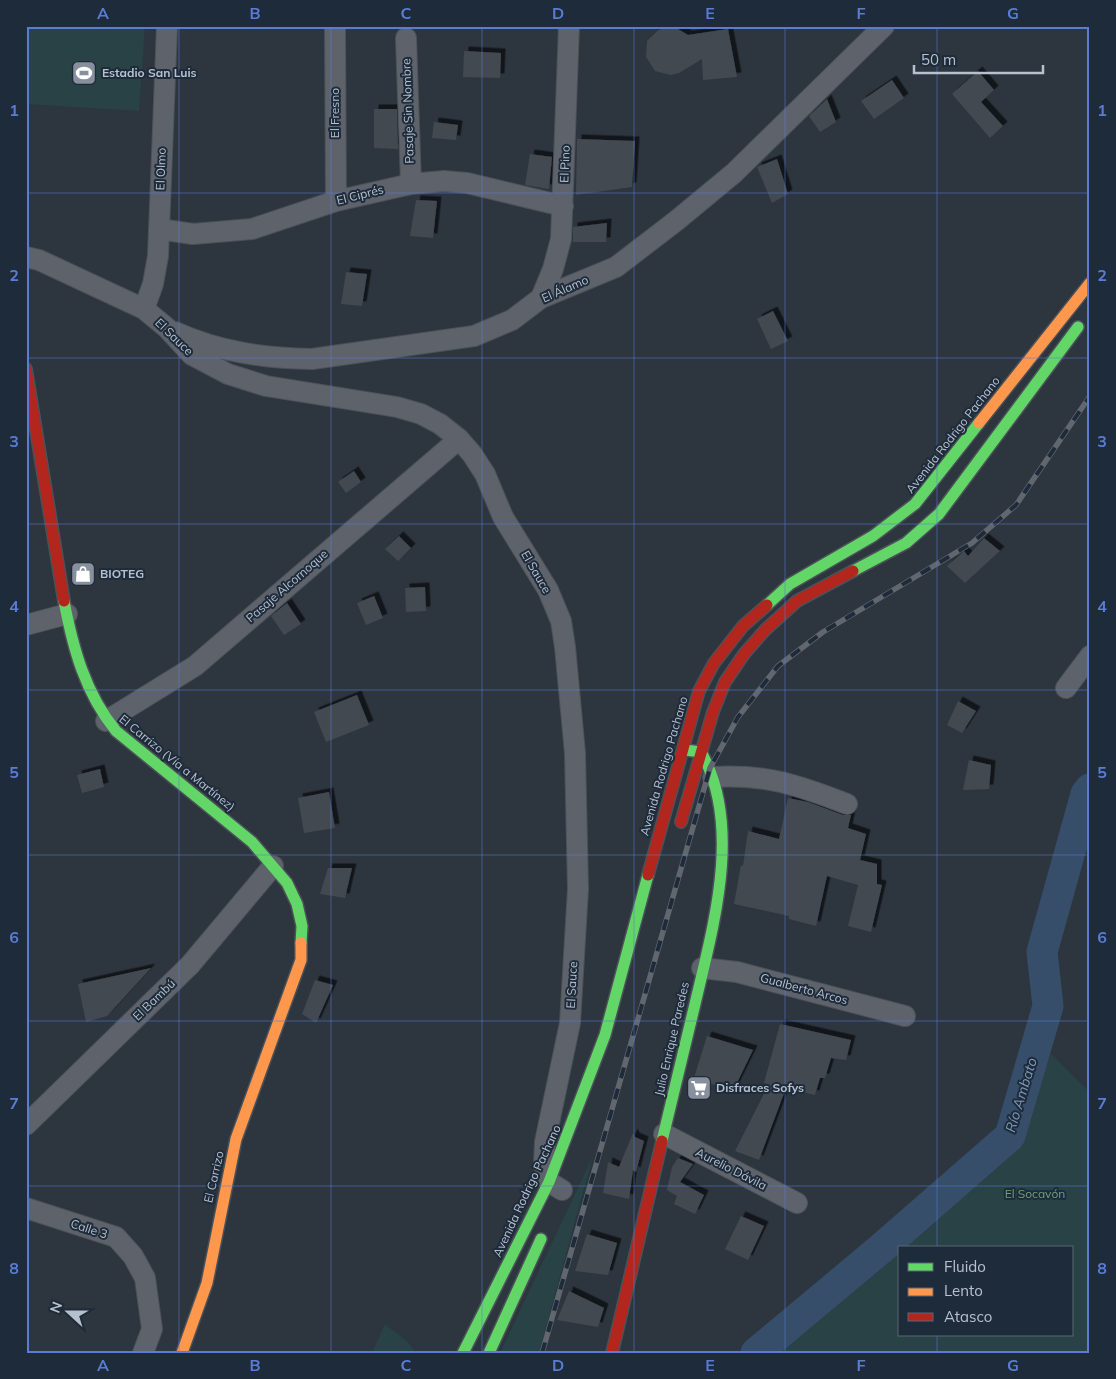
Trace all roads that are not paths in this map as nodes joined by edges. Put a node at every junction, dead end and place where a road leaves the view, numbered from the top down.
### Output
1 (167, 26) edge
2 (335, 26) edge
3 (569, 26) edge
4 (884, 26) edge
5 (406, 38) dead end
6 (411, 184) junction
7 (336, 200) junction
8 (563, 206) junction
9 (159, 229) junction
10 (26, 257) edge
11 (1090, 283) edge
12 (541, 298) junction
13 (144, 309) junction
14 (1084, 319) dead end
15 (167, 328) junction
16 (26, 369) edge
17 (459, 439) junction
18 (67, 614) junction
19 (26, 625) edge
20 (1090, 656) edge
21 (1066, 688) dead end
22 (106, 721) junction
23 (681, 749) junction
24 (701, 752) junction
25 (713, 777) junction
26 (847, 804) dead end
27 (676, 838) dead end
28 (273, 866) junction
29 (702, 968) junction
30 (285, 1010) joint
31 (905, 1016) dead end
32 (26, 1125) edge
33 (664, 1134) junction
34 (559, 1188) junction
35 (797, 1204) dead end
36 (26, 1208) edge
37 (547, 1225) dead end
38 (143, 1353) edge
39 (182, 1353) edge
40 (463, 1353) edge
41 (489, 1353) edge
42 (612, 1353) edge

1 - 9 street, El Olmo
2 - 7 street, El Fresno
3 - 8 street, El Pino
4 - 12 street, El Álamo
5 - 6 street, Pasaje Sin Nombre
6 - 7 street, El Ciprés
6 - 8 street, El Ciprés
7 - 9 street, El Ciprés
8 - 12 street, El Pino
9 - 13 street, El Olmo
10 - 13 street, El Sauce
11 - 23 main road, Avenida Rodrigo Pachano
12 - 15 street, El Álamo
13 - 15 street, El Sauce
14 - 24 main road
15 - 17 street, El Sauce
16 - 18 main road, El Carrizo (Vía a Martínez)
17 - 22 street, Pasaje Alcornoque
17 - 34 street, El Sauce
18 - 19 street
18 - 22 main road, El Carrizo (Vía a Martínez)
20 - 21 street
22 - 28 main road, El Carrizo (Vía a Martínez)
23 - 24 main road
23 - 34 main road, Avenida Rodrigo Pachano
24 - 25 main road, Julio Enrique Paredes
24 - 27 main road
25 - 26 street
25 - 29 main road, Julio Enrique Paredes
28 - 30 main road, El Carrizo (Vía a Martínez)
28 - 32 street, El Bambú
29 - 31 street, Gualberto Arcos
29 - 33 main road, Julio Enrique Paredes
30 - 39 main road, El Carrizo
33 - 35 street, Aurelio Dávila
33 - 42 main road, Julio Enrique Paredes
34 - 40 main road, Avenida Rodrigo Pachano
36 - 38 street, Calle 3
37 - 41 main road

